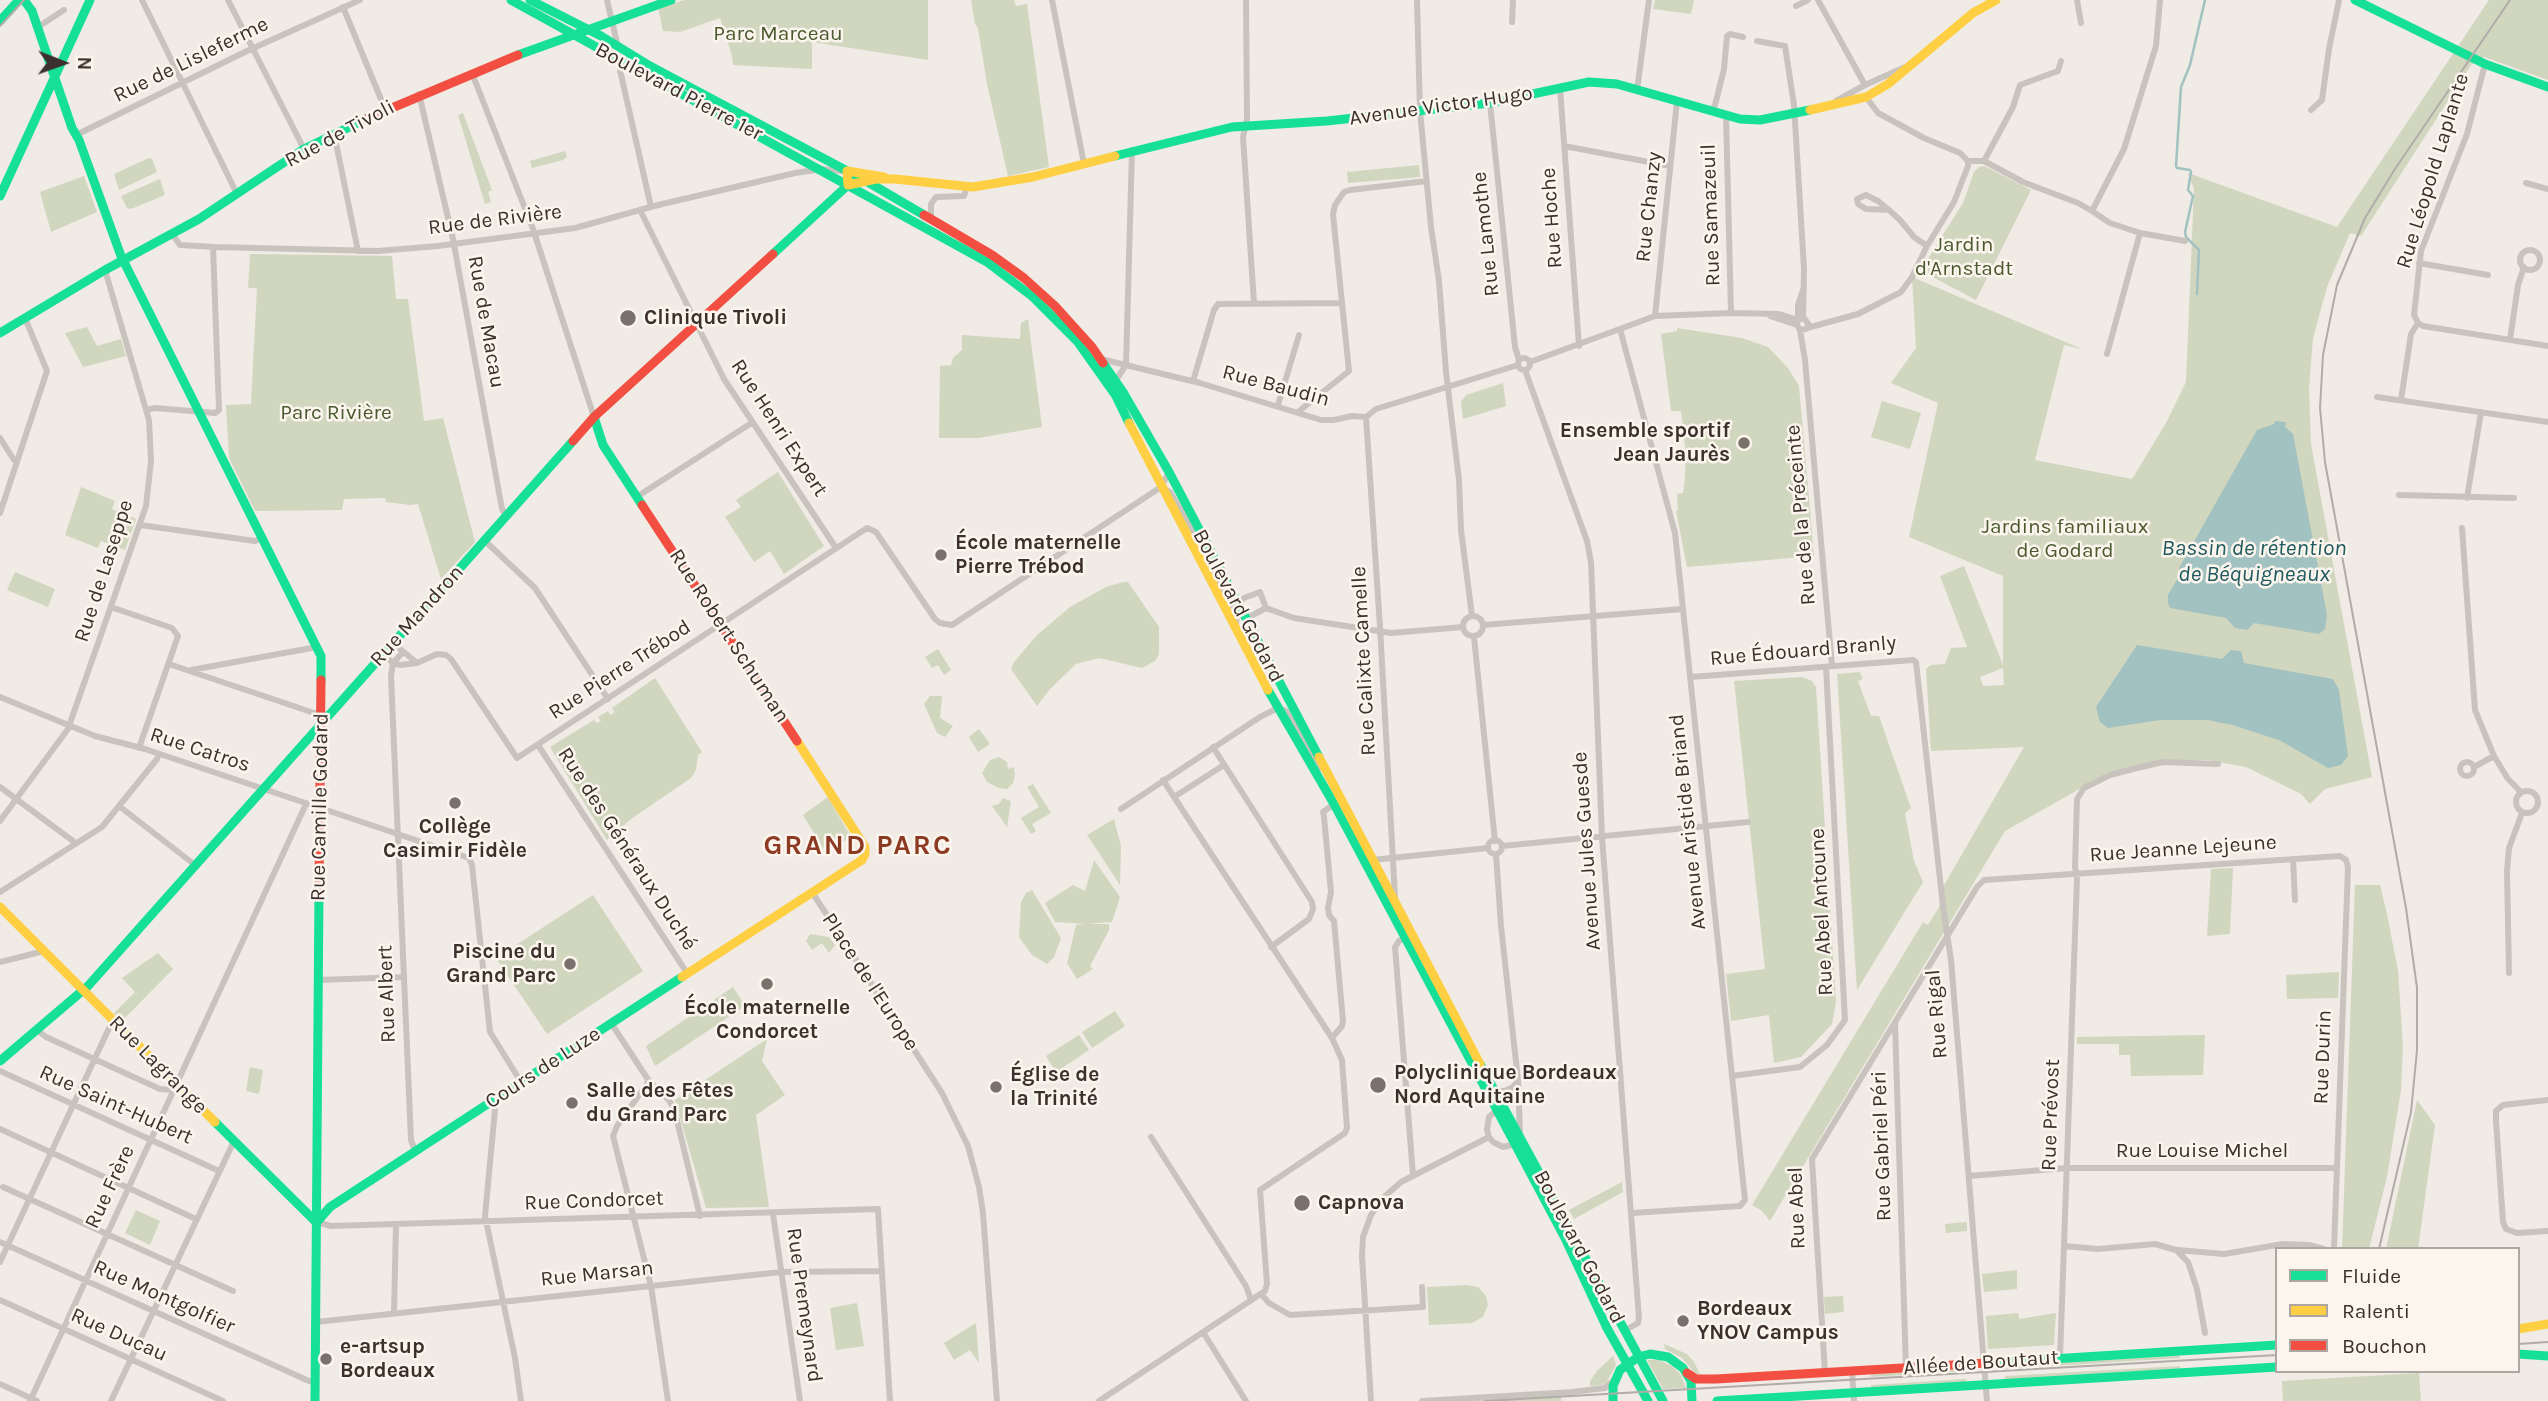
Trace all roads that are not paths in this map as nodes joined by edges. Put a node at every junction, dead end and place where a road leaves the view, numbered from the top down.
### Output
1 (22, 0) edge
2 (90, 0) edge
3 (142, 0) edge
4 (228, 0) edge
5 (360, 0) edge
6 (511, 0) edge
7 (530, 0) edge
8 (607, 0) edge
9 (671, 0) edge
10 (1052, 0) edge
11 (1246, 0) edge
12 (1417, 0) edge
13 (1513, 0) edge
14 (1650, 0) edge
15 (1808, 0) edge
16 (1818, 0) edge
17 (1996, 0) edge
18 (2077, 0) edge
19 (2160, 0) edge
20 (2339, 0) edge
21 (2356, 0) edge
22 (646, 3) edge
23 (1796, 6) dead end
24 (343, 7) junction
25 (64, 10) dead end
26 (612, 19) junction
27 (0, 21) edge
28 (1512, 22) dead end
29 (2081, 23) dead end
30 (38, 27) junction
31 (587, 29) junction
32 (572, 34) junction
33 (1743, 37) dead end
34 (1757, 41) dead end
35 (586, 42) junction
36 (618, 47) junction
37 (252, 48) junction
38 (2061, 61) dead end
39 (624, 62) junction
40 (2485, 64) junction
41 (1907, 67) junction
42 (472, 73) junction
43 (54, 77) junction
44 (183, 82) junction
45 (1865, 85) junction
46 (2548, 87) edge
47 (1560, 88) junction
48 (1637, 90) junction
49 (419, 94) junction
50 (1866, 97) junction
51 (1677, 101) junction
52 (1490, 103) junction
53 (1835, 105) junction
54 (385, 109) junction
55 (2311, 110) dead end
56 (1420, 111) junction
57 (1710, 111) junction
58 (1795, 113) junction
59 (1726, 116) junction
60 (1245, 126) junction
61 (331, 134) junction
62 (76, 135) junction
63 (1564, 146) junction
64 (304, 149) junction
65 (1132, 150) junction
66 (796, 156) junction
67 (1968, 161) junction
68 (1984, 161) junction
69 (1084, 164) junction
70 (1670, 166) junction
71 (822, 170) junction
72 (847, 171) junction
73 (795, 173) junction
74 (895, 179) junction
75 (1427, 180) junction
76 (866, 181) junction
77 (2526, 183) dead end
78 (848, 185) junction
79 (967, 187) junction
80 (2548, 189) edge
81 (237, 194) junction
82 (0, 196) edge
83 (652, 206) junction
84 (640, 210) junction
85 (1889, 210) dead end
86 (2092, 211) junction
87 (932, 219) junction
88 (2140, 233) junction
89 (172, 234) junction
90 (535, 234) junction
91 (2185, 241) dead end
92 (455, 244) junction
93 (1927, 246) junction
94 (213, 247) junction
95 (358, 251) junction
96 (123, 260) junction
97 (2419, 262) junction
98 (2524, 267) dead end
99 (105, 271) junction
100 (2488, 275) dead end
101 (1804, 287) junction
102 (1254, 303) junction
103 (1342, 303) junction
104 (1798, 305) junction
105 (1731, 313) junction
106 (1765, 314) junction
107 (1779, 314) junction
108 (1656, 316) junction
109 (24, 318) junction
110 (697, 323) junction
111 (2418, 323) junction
112 (1803, 324) junction
113 (1620, 329) junction
114 (0, 333) edge
115 (1299, 335) dead end
116 (2510, 340) junction
117 (1579, 346) junction
118 (2548, 346) edge
119 (2107, 354) dead end
120 (1101, 359) junction
121 (1519, 362) junction
122 (1530, 362) junction
123 (1126, 365) junction
124 (1525, 370) junction
125 (1116, 380) junction
126 (1193, 382) junction
127 (1448, 388) junction
128 (2377, 397) dead end
129 (2401, 400) junction
130 (1278, 405) junction
131 (146, 410) junction
132 (200, 412) junction
133 (1298, 412) junction
134 (2481, 412) junction
135 (594, 417) junction
136 (1366, 417) junction
137 (753, 422) junction
138 (2548, 422) edge
139 (0, 438) edge
140 (17, 461) junction
141 (1169, 472) junction
142 (1161, 487) junction
143 (2399, 495) dead end
144 (638, 496) junction
145 (2467, 498) junction
146 (2514, 498) dead end
147 (0, 513) edge
148 (506, 515) junction
149 (140, 525) junction
150 (2462, 528) dead end
151 (1186, 533) junction
152 (262, 538) junction
153 (484, 540) junction
154 (836, 548) junction
155 (1226, 583) junction
156 (111, 607) junction
157 (1236, 607) junction
158 (1266, 608) junction
159 (1683, 609) junction
160 (1472, 616) junction
161 (1594, 617) junction
162 (1245, 619) junction
163 (722, 624) junction
164 (1483, 625) junction
165 (1236, 626) junction
166 (1463, 627) junction
167 (1381, 632) junction
168 (1474, 637) junction
169 (393, 642) junction
170 (317, 647) junction
171 (403, 652) junction
172 (383, 654) junction
173 (393, 663) junction
174 (417, 663) junction
175 (169, 664) junction
176 (226, 664) junction
177 (1829, 666) junction
178 (189, 671) junction
179 (1691, 677) junction
180 (224, 682) junction
181 (1283, 693) junction
182 (0, 697) edge
183 (608, 699) junction
184 (1278, 708) junction
185 (324, 717) junction
186 (69, 725) junction
187 (538, 745) junction
188 (1213, 747) junction
189 (139, 748) junction
190 (159, 754) junction
191 (2494, 756) junction
192 (2218, 764) dead end
193 (1224, 765) junction
194 (2474, 767) dead end
195 (1163, 780) junction
196 (0, 787) edge
197 (1333, 787) junction
198 (263, 789) junction
199 (2521, 792) junction
200 (2536, 795) junction
201 (1174, 797) junction
202 (2548, 797) edge
203 (16, 798) junction
204 (306, 804) junction
205 (1334, 804) junction
206 (2548, 804) edge
207 (119, 806) junction
208 (2538, 806) junction
209 (320, 809) junction
210 (1121, 809) dead end
211 (2522, 813) junction
212 (0, 821) edge
213 (1748, 822) dead end
214 (1705, 826) junction
215 (398, 834) junction
216 (1602, 836) junction
217 (1495, 841) junction
218 (75, 845) junction
219 (1502, 846) junction
220 (1488, 848) junction
221 (865, 854) joint
222 (1496, 854) junction
223 (1393, 857) junction
224 (2293, 859) junction
225 (1372, 860) junction
226 (195, 865) junction
227 (2348, 867) joint
228 (2077, 873) junction
229 (0, 892) edge
230 (813, 892) junction
231 (2295, 900) dead end
232 (1395, 903) junction
233 (0, 907) edge
234 (774, 917) joint
235 (1948, 929) junction
236 (1405, 939) junction
237 (1946, 941) junction
238 (1271, 947) junction
239 (44, 951) junction
240 (0, 962) edge
241 (687, 973) junction
242 (2509, 973) dead end
243 (403, 977) junction
244 (319, 980) junction
245 (83, 990) junction
246 (116, 1022) junction
247 (611, 1023) junction
248 (37, 1030) junction
249 (1893, 1031) junction
250 (1332, 1038) junction
251 (0, 1060) edge
252 (95, 1060) junction
253 (0, 1071) edge
254 (1732, 1076) junction
255 (1518, 1080) junction
256 (649, 1081) junction
257 (521, 1082) junction
258 (176, 1087) junction
259 (1495, 1091) junction
260 (493, 1100) junction
261 (2548, 1100) edge
262 (74, 1105) junction
263 (1497, 1110) junction
264 (0, 1129) edge
265 (1151, 1137) dead end
266 (1489, 1137) junction
267 (151, 1140) junction
268 (234, 1141) junction
269 (1518, 1141) junction
270 (415, 1151) junction
271 (51, 1153) junction
272 (2067, 1168) junction
273 (2337, 1168) junction
274 (219, 1171) junction
275 (1413, 1175) junction
276 (1969, 1176) junction
277 (3, 1187) dead end
278 (129, 1188) junction
279 (30, 1199) junction
280 (1632, 1213) junction
281 (773, 1214) junction
282 (700, 1216) junction
283 (633, 1218) junction
284 (196, 1219) junction
285 (316, 1222) junction
286 (486, 1222) junction
287 (396, 1224) junction
288 (2548, 1231) edge
289 (107, 1234) junction
290 (0, 1242) edge
291 (8, 1245) junction
292 (2064, 1246) junction
293 (2316, 1247) edge
294 (2334, 1247) edge
295 (2176, 1250) junction
296 (0, 1262) edge
297 (174, 1265) junction
298 (883, 1271) junction
299 (781, 1272) junction
300 (86, 1280) junction
301 (651, 1286) junction
302 (1422, 1287) dead end
303 (233, 1291) dead end
304 (1261, 1294) junction
305 (0, 1300) edge
306 (1251, 1300) junction
307 (503, 1301) junction
308 (153, 1311) junction
309 (1365, 1311) junction
310 (394, 1313) junction
311 (316, 1322) junction
312 (2548, 1324) edge
313 (64, 1329) junction
314 (2520, 1329) edge
315 (1624, 1331) junction
316 (1203, 1332) junction
317 (2205, 1333) dead end
318 (2275, 1345) edge
319 (2520, 1354) edge
320 (2548, 1356) edge
321 (1637, 1357) junction
322 (2060, 1358) junction
323 (130, 1359) junction
324 (1627, 1363) junction
325 (1984, 1363) junction
326 (2275, 1367) edge
327 (1906, 1368) junction
328 (1852, 1371) junction
329 (1687, 1373) junction
330 (1825, 1373) junction
331 (1616, 1378) junction
332 (315, 1381) junction
333 (0, 1384) edge
334 (1986, 1385) junction
335 (1854, 1397) edge
336 (33, 1400) edge
337 (111, 1401) edge
338 (223, 1401) edge
339 (315, 1401) edge
340 (521, 1401) edge
341 (668, 1401) edge
342 (800, 1401) edge
343 (890, 1401) edge
344 (997, 1401) edge
345 (1099, 1401) edge
346 (1246, 1401) edge
347 (1371, 1401) edge
348 (1422, 1401) edge
349 (1613, 1401) edge
350 (1648, 1401) edge
351 (1662, 1401) edge
352 (1692, 1401) edge
353 (1717, 1401) edge
354 (1987, 1401) edge

1 - 27 street
1 - 30 street, Rue Camille Godard
2 - 43 street
3 - 44 street
4 - 37 street
5 - 24 street, Rue de Lisleferme
6 - 32 street, Boulevard Pierre 1er
7 - 31 street, Boulevard Pierre 1er
8 - 26 street
9 - 22 street, Rue de Tivoli
10 - 69 street
11 - 60 street
12 - 56 street
13 - 28 street
14 - 48 street
15 - 23 street
16 - 45 street
17 - 41 street, Avenue Victor Hugo
18 - 29 street
19 - 86 street
20 - 55 street
21 - 40 street
22 - 26 street, Rue de Tivoli
24 - 37 street, Rue de Lisleferme
24 - 54 street
25 - 30 street
26 - 31 street, Rue de Tivoli
26 - 36 street
30 - 43 street, Rue Camille Godard
31 - 32 street, Rue de Tivoli
31 - 35 street
31 - 36 street, Boulevard Pierre 1er
32 - 35 street, Boulevard Pierre 1er
32 - 42 street, Rue de Tivoli
33 - 57 street
34 - 58 street
35 - 39 street, Boulevard Pierre 1er
36 - 72 street, Boulevard Pierre 1er
37 - 44 street, Rue de Lisleferme
37 - 64 street
38 - 68 street
39 - 66 street, Boulevard Pierre 1er
39 - 83 street
40 - 46 street
40 - 97 street, Rue Léopold Laplante
41 - 45 street
41 - 50 street, Avenue Victor Hugo
42 - 49 street, Rue de Tivoli
42 - 90 street
43 - 62 street, Rue Camille Godard
43 - 82 street
44 - 62 street, Rue de Lisleferme
44 - 81 street
45 - 53 street
47 - 48 street, Avenue Victor Hugo
47 - 52 street, Avenue Victor Hugo
47 - 63 street, Rue Hoche
48 - 51 street, Avenue Victor Hugo
49 - 54 street, Rue de Tivoli
49 - 92 street, Rue de Macau
50 - 53 street, Avenue Victor Hugo
50 - 67 street
51 - 57 street, Avenue Victor Hugo
51 - 70 street, Rue Chanzy
52 - 56 street, Avenue Victor Hugo
52 - 121 street, Rue Lamothe
53 - 58 street, Avenue Victor Hugo
54 - 61 street, Rue de Tivoli
56 - 60 street, Avenue Victor Hugo
56 - 75 street
57 - 59 street, Avenue Victor Hugo
58 - 59 street, Avenue Victor Hugo
58 - 101 street
59 - 105 street, Rue Samazeuil
60 - 65 street, Avenue Victor Hugo
60 - 102 street
61 - 64 street, Rue de Tivoli
61 - 95 street
62 - 96 street, Rue Camille Godard
63 - 70 street
63 - 117 street, Rue Hoche
64 - 81 street, Rue de Tivoli
65 - 69 street, Avenue Victor Hugo
65 - 123 street
66 - 71 street, Boulevard Pierre 1er
66 - 73 street
67 - 68 street
67 - 93 street
68 - 86 street
69 - 79 street, Avenue Victor Hugo
70 - 108 street, Rue Chanzy
71 - 72 street, Rue de Rivière
71 - 73 street, Rue de Rivière
71 - 78 street, Boulevard Pierre 1er
72 - 74 street, Avenue Victor Hugo
72 - 76 street, Boulevard Godard
72 - 78 street
73 - 83 street, Rue de Rivière
74 - 76 street, Avenue Victor Hugo
74 - 79 street, Avenue Victor Hugo
75 - 103 street
75 - 127 street
76 - 78 street, Avenue Victor Hugo
76 - 87 street, Boulevard Godard
77 - 80 street
78 - 110 street, Rue Mandron
78 - 142 street, Boulevard Godard
79 - 87 street
81 - 89 street, Rue de Tivoli
83 - 84 street, Rue de Rivière
84 - 90 street, Rue de Rivière
84 - 110 street, Rue Henri Expert
85 - 93 street
86 - 88 street
87 - 120 street, Boulevard Godard
88 - 91 street
88 - 119 street
89 - 94 street, Rue de Rivière
89 - 96 street, Rue de Tivoli
90 - 92 street, Rue de Rivière
90 - 135 street
92 - 95 street, Rue de Rivière
92 - 148 street, Rue de Macau
93 - 112 street
94 - 95 street, Rue de Rivière
94 - 132 street
96 - 99 street, Rue de Tivoli
96 - 132 street, Rue Camille Godard
97 - 100 street
97 - 111 street, Rue Léopold Laplante
98 - 116 street
99 - 109 street, Rue de Tivoli
99 - 131 street, Rue de Laseppe
101 - 104 street
101 - 112 street
102 - 103 street
102 - 126 street
103 - 133 street
104 - 107 street
104 - 112 street
105 - 106 street
105 - 108 street
106 - 107 street
106 - 112 street
107 - 112 street
108 - 113 street
109 - 114 street, Rue de Tivoli
109 - 140 street
110 - 135 street, Rue Mandron
110 - 137 street, Rue Henri Expert
111 - 116 street
111 - 129 street
112 - 177 street, Rue de la Préceinte
113 - 117 street
113 - 159 street, Avenue Aristide Briand
115 - 130 street
116 - 118 street
117 - 122 street
120 - 123 street, Rue Baudin
120 - 125 street, Boulevard Godard
121 - 122 street
121 - 124 street
121 - 127 street, Rue Baudin
122 - 124 street
123 - 125 street
123 - 126 street, Rue Baudin
124 - 161 street, Avenue Jules Guesde
125 - 141 street, Boulevard Godard
126 - 130 street, Rue Baudin
127 - 136 street, Rue Baudin
127 - 160 street
128 - 129 street
129 - 134 street
130 - 133 street, Rue Baudin
131 - 132 street
131 - 149 street, Rue de Laseppe
132 - 152 street, Rue Camille Godard
133 - 136 street, Rue Baudin
134 - 138 street
134 - 145 street
135 - 144 street, Rue Robert Schuman
135 - 148 street, Rue Mandron
136 - 167 street, Rue Calixte Camelle
137 - 144 street
137 - 154 street, Rue Henri Expert
139 - 140 street
140 - 147 street
141 - 142 street
141 - 155 street, Boulevard Godard
142 - 151 street, Boulevard Godard
142 - 154 street, Rue Pierre Trébod
142 - 155 street
143 - 145 street
144 - 163 street, Rue Robert Schuman
145 - 146 street
148 - 153 street, Rue Mandron
149 - 152 street
149 - 156 street, Rue de Laseppe
150 - 191 street
151 - 157 street
151 - 165 street, Boulevard Godard
152 - 170 street, Rue Camille Godard
153 - 169 street, Rue Mandron
153 - 183 street
154 - 163 street, Rue Pierre Trébod
155 - 157 street, Boulevard Godard
156 - 175 street
156 - 186 street, Rue de Laseppe
157 - 158 street
157 - 162 street, Boulevard Godard
157 - 165 street
158 - 162 street
158 - 167 street
159 - 161 street
159 - 179 street, Avenue Aristide Briand
160 - 164 street
160 - 166 street
161 - 164 street
161 - 216 street, Avenue Jules Guesde
162 - 181 street, Boulevard Godard
163 - 183 street, Rue Pierre Trébod
163 - 221 street, Rue Robert Schuman
164 - 168 street
165 - 184 street, Boulevard Godard
166 - 167 street
166 - 168 street
167 - 223 street, Rue Calixte Camelle
168 - 217 street
169 - 171 street
169 - 172 street, Rue Mandron
170 - 176 street
170 - 185 street, Rue Camille Godard
171 - 173 street
171 - 174 street
172 - 173 street
172 - 185 street, Rue Mandron
173 - 174 street, Rue Pierre Trébod
173 - 215 street, Rue Albert
174 - 187 street, Rue Pierre Trébod
175 - 178 street
175 - 189 street
176 - 178 street
176 - 180 street
177 - 179 street, Rue Édouard Branly
177 - 235 street, Rue Édouard Branly
177 - 254 street, Rue Abel Antoune
178 - 180 street
179 - 214 street, Avenue Aristide Briand
180 - 185 street
181 - 184 street
181 - 197 street, Boulevard Godard
182 - 186 street, Rue Catros
183 - 187 street, Rue Pierre Trébod
184 - 188 street
184 - 197 street
184 - 205 street, Boulevard Godard
185 - 198 street, Rue Mandron
185 - 209 street, Rue Camille Godard
186 - 189 street, Rue Catros
186 - 203 street, Rue de Laseppe
187 - 241 street, Rue des Généraux Duché
188 - 193 street
188 - 195 street
189 - 190 street, Rue Catros
190 - 198 street, Rue Catros
190 - 207 street
191 - 194 street
191 - 199 street
192 - 228 street, Rue Prévost
193 - 201 street
193 - 238 street
195 - 201 street
195 - 210 street
196 - 203 street
197 - 225 street, Boulevard Godard
198 - 204 street, Rue Catros
198 - 226 street, Rue Mandron
199 - 200 street
199 - 211 street
200 - 202 street
200 - 208 street
201 - 238 street
203 - 212 street, Rue de Laseppe
203 - 218 street
204 - 209 street, Rue Catros
204 - 258 street
205 - 236 street, Boulevard Godard
205 - 250 street
206 - 208 street
207 - 218 street
207 - 226 street
208 - 211 street
209 - 215 street, Rue Catros
209 - 244 street, Rue Camille Godard
211 - 242 street
213 - 214 street
214 - 216 street
214 - 254 street, Avenue Aristide Briand
215 - 243 street, Rue Albert
215 - 257 street, Rue Catros
216 - 219 street
216 - 280 street, Avenue Jules Guesde
217 - 219 street
217 - 220 street
218 - 229 street
219 - 222 street
220 - 222 street
220 - 223 street
221 - 230 street, Place de l'Europe
222 - 255 street
223 - 225 street
223 - 232 street, Rue Calixte Camelle
224 - 227 street, Rue Jeanne Lejeune
224 - 228 street, Rue Jeanne Lejeune
224 - 231 street, Rue Jeanne Lejeune
225 - 232 street, Boulevard Godard
226 - 245 street, Rue Mandron
227 - 273 street, Rue Durin
228 - 235 street
228 - 272 street, Rue Prévost
230 - 234 street, Place de l'Europe
230 - 344 street, Place de l'Europe
232 - 259 street, Boulevard Godard
233 - 239 street, Rue Lagrange
234 - 241 street, Cours de Luze
235 - 237 street
236 - 263 street, Boulevard Godard
236 - 275 street
237 - 249 street, Rue Abel
237 - 276 street, Rue Rigal
238 - 250 street
239 - 240 street
239 - 245 street, Rue Lagrange
241 - 247 street, Cours de Luze
243 - 244 street
243 - 270 street, Rue Albert
244 - 285 street, Rue Camille Godard
245 - 246 street, Rue Lagrange
245 - 248 street, Rue Mandron
246 - 252 street
246 - 258 street, Rue Lagrange
247 - 256 street
247 - 257 street, Cours de Luze
248 - 251 street, Rue Mandron
248 - 252 street
249 - 327 street, Rue Gabriel Péri
249 - 330 street, Rue Abel
250 - 304 street
252 - 258 street
252 - 262 street
253 - 262 street, Rue Saint-Hubert
254 - 280 street, Avenue Aristide Briand
255 - 259 street
255 - 269 street
256 - 282 street
256 - 283 street
257 - 260 street, Cours de Luze
258 - 267 street, Rue Frère
258 - 268 street, Rue Lagrange
259 - 269 street, Boulevard Godard
260 - 270 street, Cours de Luze
260 - 286 street
261 - 288 street
262 - 267 street, Rue Saint-Hubert
262 - 271 street
263 - 266 street
263 - 269 street, Boulevard Godard
264 - 271 street
265 - 306 street
266 - 269 street
266 - 275 street
267 - 274 street, Rue Saint-Hubert
267 - 278 street, Rue Frère
268 - 274 street
268 - 285 street, Rue Lagrange
269 - 315 street, Boulevard Godard
269 - 324 street, Boulevard Godard
270 - 285 street, Cours de Luze
271 - 278 street
271 - 279 street
272 - 273 street, Rue Louise Michel
272 - 276 street
272 - 292 street, Rue Prévost
273 - 294 street, Rue Durin
274 - 284 street
275 - 309 street
276 - 325 street, Rue Rigal
277 - 279 street
278 - 284 street
278 - 289 street, Rue Frère
279 - 289 street
279 - 291 street
280 - 315 street, Avenue Jules Guesde
281 - 282 street, Rue Condorcet
281 - 298 street, Rue Condorcet
281 - 299 street, Rue Premeynard
282 - 283 street, Rue Condorcet
283 - 286 street, Rue Condorcet
283 - 301 street
284 - 297 street
285 - 287 street, Rue Condorcet
285 - 311 street, Rue Camille Godard
286 - 287 street, Rue Condorcet
286 - 307 street
287 - 310 street
289 - 297 street
289 - 300 street, Rue Frère
290 - 291 street, Rue Montgolfier
291 - 296 street
291 - 300 street, Rue Montgolfier
292 - 295 street
292 - 322 street, Rue Prévost
293 - 295 street
295 - 317 street
297 - 303 street
297 - 308 street
298 - 299 street, Rue Marsan
298 - 343 street
299 - 301 street, Rue Marsan
299 - 342 street, Rue Premeynard
300 - 308 street, Rue Montgolfier
300 - 313 street, Rue Frère
301 - 307 street, Rue Marsan
301 - 341 street
302 - 309 street
304 - 306 street
304 - 309 street
305 - 313 street, Rue Ducau
306 - 316 street
307 - 310 street, Rue Marsan
307 - 340 street
308 - 323 street
308 - 332 street, Rue Montgolfier
309 - 347 street
310 - 311 street, Rue Marsan
311 - 332 street, Rue Camille Godard
312 - 314 street
313 - 323 street, Rue Ducau
313 - 336 street, Rue Frère
315 - 321 street, Boulevard Godard
316 - 345 street
316 - 346 street
318 - 322 street, Allée de Boutaut
319 - 320 street
321 - 324 street
321 - 329 street
321 - 351 street, Boulevard Godard
322 - 325 street, Allée de Boutaut
323 - 337 street
323 - 338 street, Rue Ducau
324 - 331 street
324 - 350 street, Boulevard Godard
325 - 327 street, Allée de Boutaut
325 - 334 street, Rue Rigal
326 - 334 street, Allée de Boutaut
327 - 328 street, Allée de Boutaut
328 - 330 street, Allée de Boutaut
328 - 335 street
329 - 330 street, Allée de Boutaut
329 - 352 street
331 - 348 street
331 - 349 street
332 - 339 street, Rue Camille Godard
333 - 336 street
334 - 335 street, Allée de Boutaut
334 - 354 street, Rue Rigal
335 - 353 street, Allée de Boutaut

